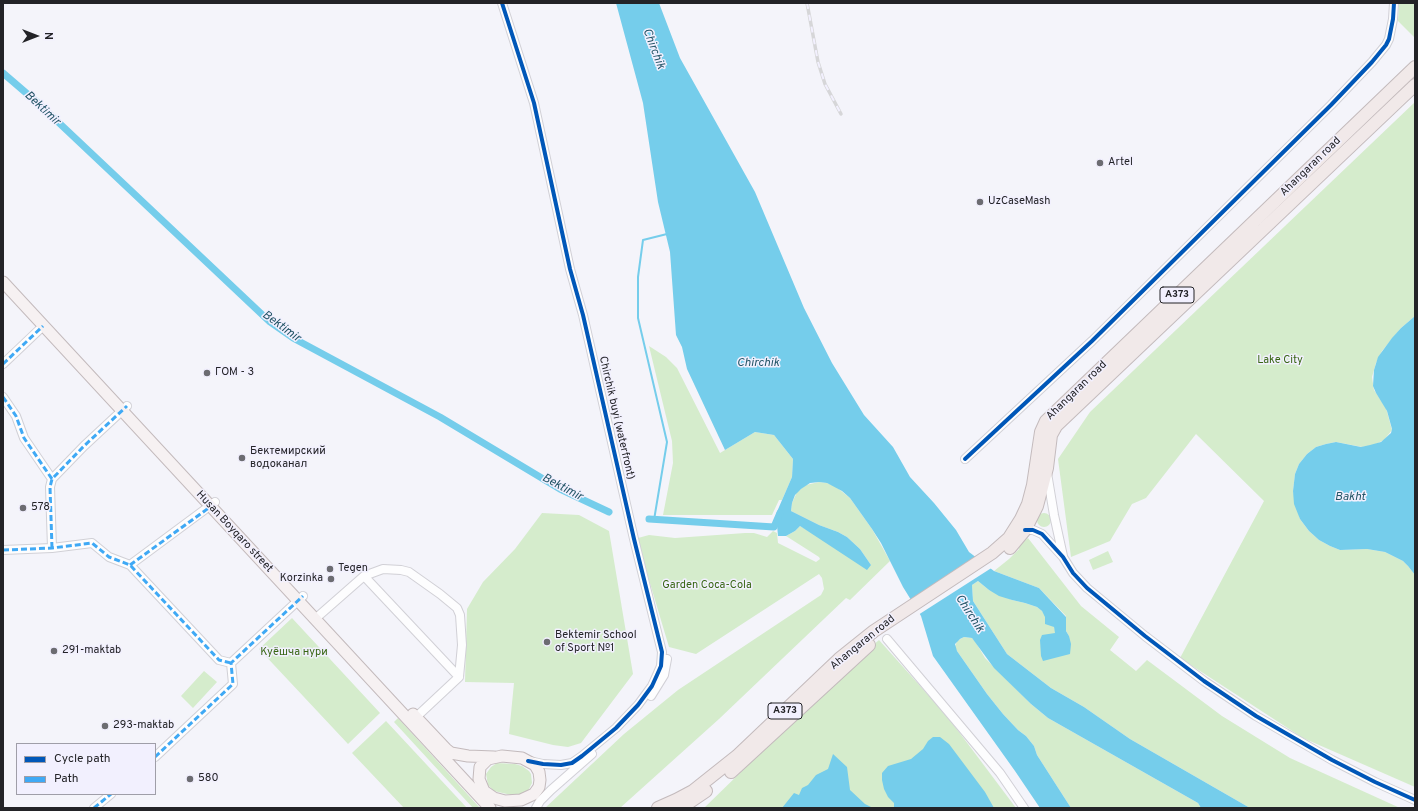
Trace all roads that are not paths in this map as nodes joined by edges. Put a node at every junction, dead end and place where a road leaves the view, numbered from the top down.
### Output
1 (502, 3) edge
2 (1394, 3) edge
3 (1415, 67) edge
4 (1415, 85) edge
5 (3, 273) edge
6 (3, 282) edge
7 (43, 326) junction
8 (3, 364) edge
9 (3, 397) edge
10 (124, 408) junction
11 (965, 459) dead end
12 (1047, 468) junction
13 (52, 479) junction
14 (212, 504) junction
15 (1025, 530) junction
16 (52, 548) junction
17 (3, 550) edge
18 (994, 556) junction
19 (1063, 557) junction
20 (130, 565) junction
21 (364, 576) junction
22 (646, 584) junction
23 (300, 599) junction
24 (909, 612) junction
25 (317, 617) junction
26 (887, 639) dead end
27 (231, 663) junction
28 (459, 677) junction
29 (413, 720) junction
30 (156, 756) edge
31 (494, 757) junction
32 (528, 760) junction
33 (464, 781) junction
34 (551, 790) junction
35 (486, 793) junction
36 (110, 795) edge
37 (531, 796) junction
38 (1415, 800) edge
39 (94, 808) edge
40 (490, 808) edge
41 (496, 808) edge
42 (527, 808) edge
43 (536, 808) edge
44 (658, 808) edge
45 (681, 808) edge
46 (1024, 808) edge

1 - 22 street, Chirchik buyi (waterfront)
2 - 11 street
3 - 18 highway, Ahangaran road / A373
4 - 12 highway, Ahangaran road / A373
5 - 10 main road, Husan Boyqaro street
6 - 7 main road, Husan Boyqaro street
7 - 8 street
7 - 10 main road, Husan Boyqaro street
9 - 13 street
10 - 13 street
10 - 14 main road, Husan Boyqaro street
12 - 15 highway, Ahangaran road / A373
12 - 19 street
13 - 16 street
14 - 20 street
14 - 23 main road, Husan Boyqaro street
15 - 18 highway, Ahangaran road / A373
15 - 19 street
16 - 17 street
16 - 20 street
18 - 24 highway, Ahangaran road / A373
19 - 38 street
20 - 27 street
21 - 25 street
21 - 28 street
21 - 28 street
22 - 32 street, Chirchik buyi (waterfront)
22 - 34 street, Chirchik buyi (waterfront)
23 - 25 main road, Husan Boyqaro street
23 - 27 street
24 - 44 highway, Ahangaran road / A373
24 - 45 highway, Ahangaran road / A373
25 - 29 main road, Husan Boyqaro street
26 - 46 street
27 - 30 street
28 - 29 street
29 - 31 main road
29 - 33 main road, Husan Boyqaro street
31 - 32 main road
31 - 35 main road
32 - 37 main road
33 - 35 main road, Husan Boyqaro street
33 - 40 main road, Husan Boyqaro street
34 - 37 street, Chirchik buyi (waterfront)
34 - 43 street, Chirchik buyi (waterfront)
35 - 37 main road
35 - 41 main road
36 - 39 street
37 - 42 main road

